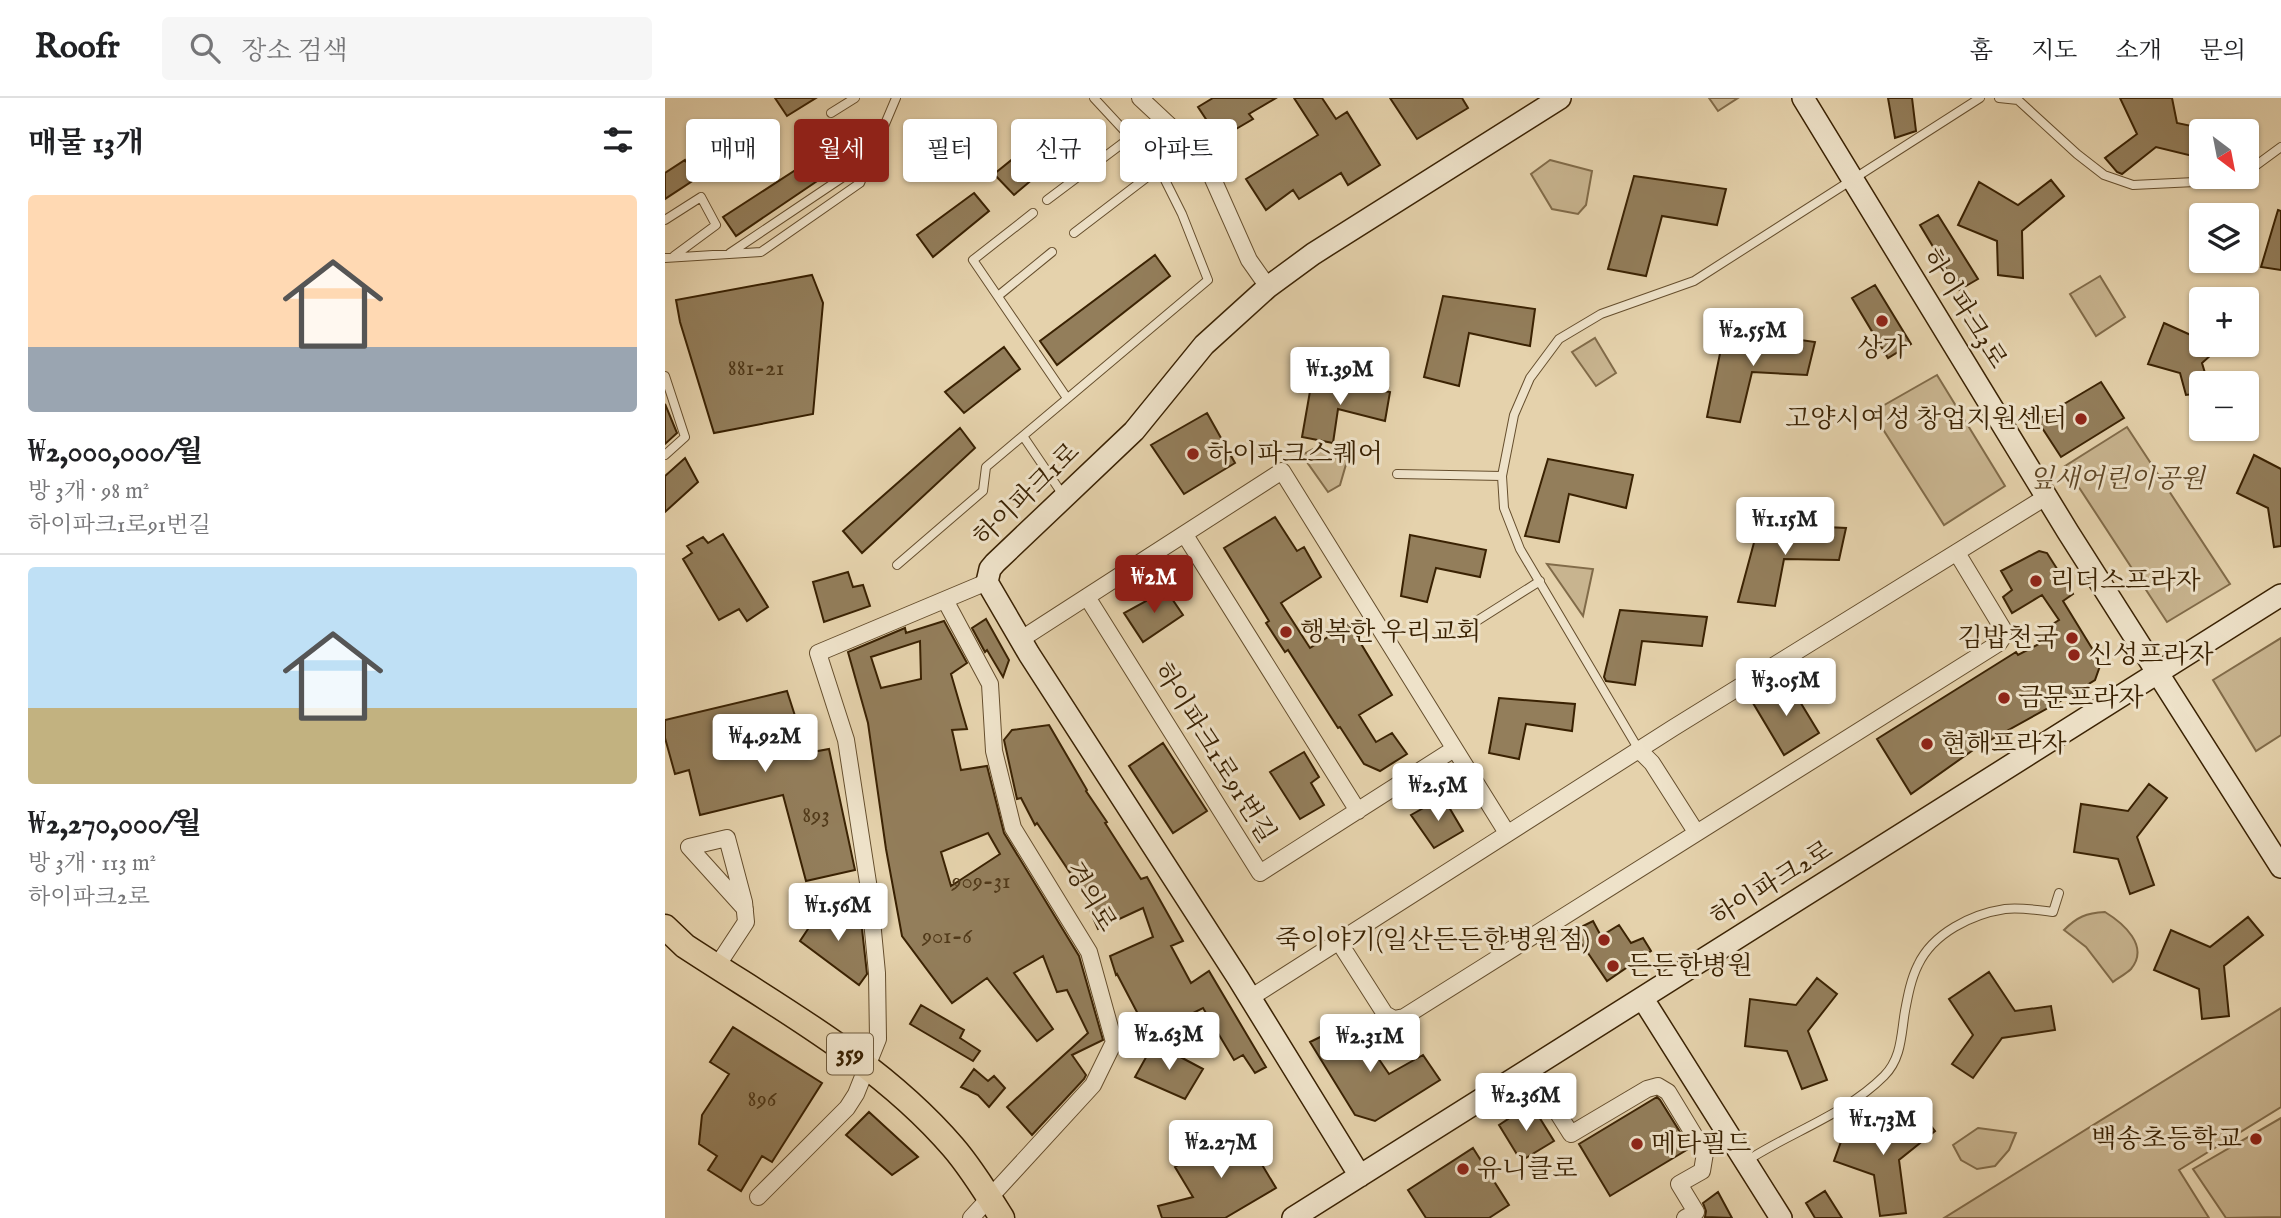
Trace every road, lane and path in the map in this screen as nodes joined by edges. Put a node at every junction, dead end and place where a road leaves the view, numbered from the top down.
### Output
1 (855, 98) edge
2 (896, 98) edge
3 (1094, 98) edge
4 (1140, 98) edge
5 (1560, 98) edge
6 (1803, 98) edge
7 (1980, 98) edge
8 (1999, 98) edge
9 (831, 113) dead end
10 (887, 119) edge
11 (1120, 125) edge
12 (1120, 146) edge
13 (2281, 147) edge
14 (2259, 163) edge
15 (1853, 181) junction
16 (836, 182) edge
17 (860, 182) edge
18 (1141, 182) edge
19 (1166, 182) edge
20 (2189, 182) edge
21 (1047, 200) dead end
22 (1033, 213) dead end
23 (665, 220) edge
24 (1074, 233) dead end
25 (1052, 252) dead end
26 (729, 254) junction
27 (669, 257) edge
28 (1268, 287) junction
29 (998, 296) junction
30 (665, 376) edge
31 (667, 393) edge
32 (1067, 398) junction
33 (1023, 436) junction
34 (665, 456) edge
35 (1397, 474) dead end
36 (1502, 476) junction
37 (1064, 497) junction
38 (2046, 497) junction
39 (1185, 535) junction
40 (1957, 553) junction
41 (897, 565) dead end
42 (1540, 581) junction
43 (987, 582) junction
44 (2281, 595) edge
45 (1087, 597) junction
46 (945, 600) junction
47 (1472, 624) dead end
48 (1020, 640) junction
49 (2157, 674) junction
50 (1454, 749) junction
51 (1639, 750) junction
52 (1358, 811) junction
53 (1696, 832) junction
54 (1507, 833) junction
55 (2281, 867) edge
56 (2059, 893) dead end
57 (745, 909) dead end
58 (665, 928) edge
59 (1339, 942) junction
60 (717, 966) junction
61 (1250, 998) junction
62 (1643, 999) junction
63 (866, 1066) junction
64 (1530, 1069) junction
65 (1746, 1162) junction
66 (1360, 1176) junction
67 (758, 1198) dead end
68 (995, 1208) edge
69 (971, 1218) edge
70 (1293, 1218) edge
71 (1685, 1218) edge
72 (1781, 1218) edge

1 - 9 lane
2 - 10 lane
3 - 11 lane
4 - 28 street
5 - 28 street, 하이파크1로
6 - 15 street, 하이파크3로
7 - 15 lane
8 - 20 lane
12 - 21 lane
13 - 14 lane
15 - 36 lane
15 - 38 street, 하이파크3로
16 - 26 lane
17 - 26 lane
18 - 24 lane
19 - 32 lane
22 - 29 lane
23 - 27 lane
25 - 29 lane
26 - 27 lane
28 - 37 street, 하이파크1로
29 - 32 lane
30 - 31 lane
31 - 34 lane
32 - 33 lane
33 - 37 lane
33 - 41 lane
35 - 36 lane
36 - 42 lane
37 - 43 street, 하이파크1로
38 - 40 street
38 - 49 street, 하이파크3로
39 - 45 street
39 - 50 street
39 - 52 street
40 - 51 street
40 - 53 street
42 - 47 lane
42 - 51 lane
43 - 46 street
43 - 48 street, 하이파크1로
44 - 49 street, 하이파크2로
45 - 48 street
45 - 52 street, 하이파크1로91번길
46 - 63 street
46 - 68 street, 경의로
48 - 61 street, 하이파크1로
49 - 55 street, 하이파크3로
49 - 62 street, 하이파크2로
50 - 52 street, 하이파크1로91번길
50 - 54 street
51 - 53 street
51 - 54 street
53 - 59 street
54 - 59 street
56 - 65 lane
57 - 60 street
58 - 60 main road, 359
59 - 61 street
60 - 63 main road, 359
61 - 66 street, 하이파크1로
62 - 64 street, 하이파크2로
62 - 65 street
63 - 67 street
63 - 68 main road, 359
64 - 66 street, 하이파크2로
64 - 71 street
65 - 72 street
66 - 70 street, 하이파크2로
68 - 69 street, 경의로

